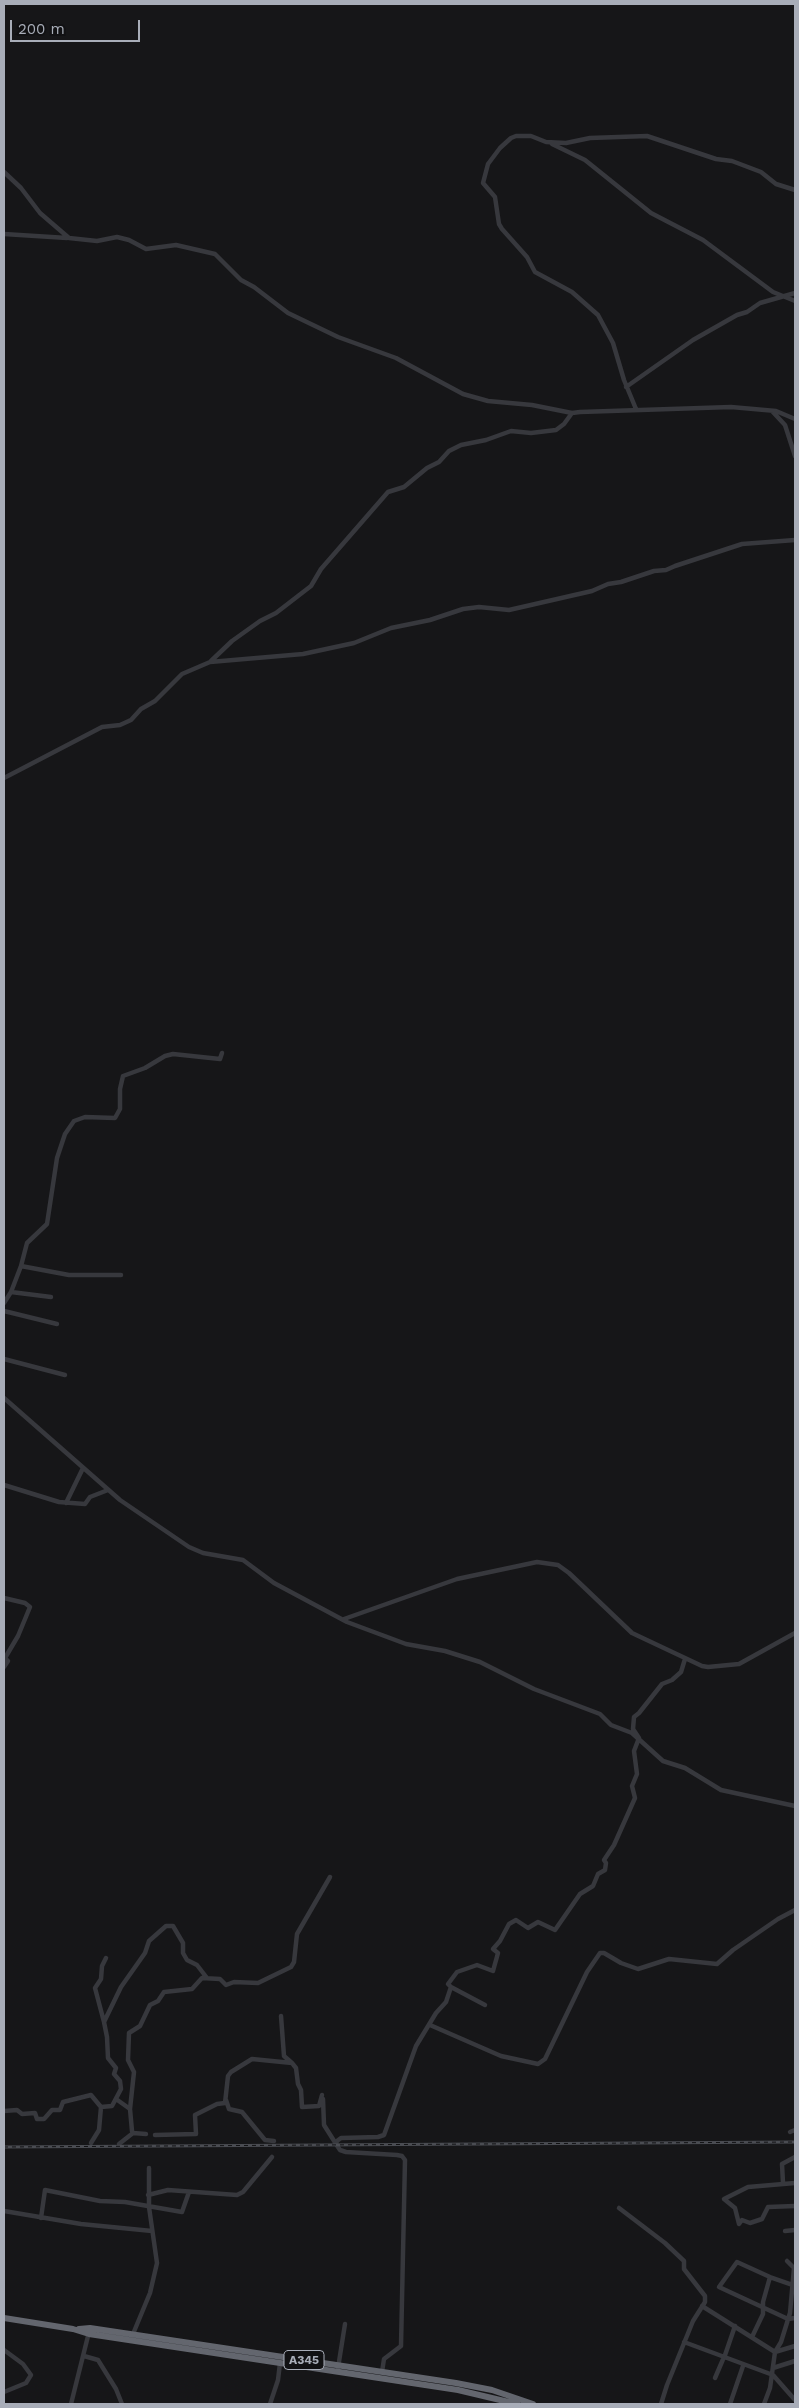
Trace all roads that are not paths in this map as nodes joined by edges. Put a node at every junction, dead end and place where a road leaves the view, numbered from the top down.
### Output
1 (546, 142) junction
2 (4, 172) edge
3 (795, 190) edge
4 (4, 234) edge
5 (68, 238) junction
6 (795, 292) edge
7 (786, 296) junction
8 (795, 301) edge
9 (626, 387) junction
10 (636, 409) junction
11 (772, 411) junction
12 (572, 413) junction
13 (795, 420) edge
14 (795, 456) edge
15 (795, 540) edge
16 (210, 662) junction
17 (4, 778) edge
18 (222, 1053) dead end
19 (21, 1266) junction
20 (121, 1275) dead end
21 (11, 1292) junction
22 (51, 1297) dead end
23 (4, 1303) edge
24 (4, 1311) edge
25 (57, 1324) dead end
26 (4, 1359) edge
27 (65, 1375) dead end
28 (4, 1398) edge
29 (83, 1468) junction
30 (4, 1485) edge
31 (108, 1490) junction
32 (66, 1502) junction
33 (4, 1598) edge
34 (344, 1619) junction
35 (795, 1633) edge
36 (685, 1658) junction
37 (4, 1666) edge
38 (639, 1738) junction
39 (795, 1806) edge
40 (330, 1877) dead end
41 (795, 1910) edge
42 (106, 1958) dead end
43 (208, 1978) junction
44 (451, 1987) junction
45 (485, 2004) dead end
46 (281, 2016) dead end
47 (104, 2022) junction
48 (430, 2024) junction
49 (292, 2063) junction
50 (225, 2097) junction
51 (116, 2099) junction
52 (100, 2107) junction
53 (130, 2109) junction
54 (4, 2111) edge
55 (795, 2130) edge
56 (790, 2132) dead end
57 (133, 2133) junction
58 (146, 2134) dead end
59 (155, 2135) dead end
60 (274, 2141) dead end
61 (92, 2143) dead end
62 (119, 2144) dead end
63 (336, 2144) junction
64 (272, 2157) dead end
65 (795, 2157) edge
66 (149, 2168) dead end
67 (783, 2183) junction
68 (795, 2183) edge
69 (189, 2192) junction
70 (148, 2196) junction
71 (795, 2206) edge
72 (149, 2207) junction
73 (619, 2208) dead end
74 (4, 2211) edge
75 (41, 2218) junction
76 (152, 2229) junction
77 (785, 2230) dead end
78 (795, 2230) edge
79 (787, 2261) dead end
80 (770, 2277) junction
81 (794, 2286) edge
82 (702, 2306) junction
83 (764, 2309) junction
84 (4, 2318) edge
85 (795, 2318) edge
86 (788, 2319) junction
87 (345, 2324) dead end
88 (735, 2326) junction
89 (90, 2331) junction
90 (133, 2334) junction
91 (752, 2337) junction
92 (684, 2342) junction
93 (795, 2346) edge
94 (4, 2350) edge
95 (775, 2352) junction
96 (84, 2356) junction
97 (724, 2358) junction
98 (795, 2361) edge
99 (280, 2363) junction
100 (743, 2366) junction
101 (338, 2368) junction
102 (773, 2368) junction
103 (382, 2372) junction
104 (773, 2375) junction
105 (715, 2378) dead end
106 (795, 2389) edge
107 (4, 2392) edge
108 (789, 2392) junction
109 (795, 2400) edge
110 (71, 2404) edge
111 (122, 2404) edge
112 (270, 2404) edge
113 (517, 2404) edge
114 (533, 2404) edge
115 (661, 2404) edge
116 (730, 2404) edge
117 (764, 2404) edge

1 - 3 street
1 - 7 street
1 - 9 street
2 - 5 street
4 - 5 street
5 - 12 street
6 - 7 street
7 - 8 street
7 - 9 street
9 - 10 street
10 - 11 street
10 - 12 street
11 - 13 street
11 - 14 street
12 - 16 street
15 - 16 street
16 - 17 street
18 - 19 street
19 - 20 street
19 - 21 street
21 - 22 street
21 - 23 street
24 - 25 street
26 - 27 street
28 - 29 street
29 - 31 street
29 - 32 street
30 - 32 street
31 - 32 street
31 - 34 street
33 - 37 street
34 - 36 street
34 - 38 street
35 - 36 street
36 - 38 street
38 - 39 street
38 - 44 street
40 - 43 street
41 - 48 street
42 - 47 street
43 - 47 street
43 - 53 street
44 - 45 street
44 - 48 street
46 - 49 street
47 - 51 street
48 - 63 street
49 - 50 street
49 - 63 street
50 - 59 street
50 - 60 street
51 - 52 street
51 - 53 street
52 - 54 street
52 - 61 street
53 - 57 street
55 - 56 street
57 - 58 street
57 - 62 street
63 - 103 street
64 - 69 street
65 - 67 street
66 - 70 street
67 - 68 street
67 - 71 street
69 - 70 street
69 - 72 street
70 - 72 street
72 - 75 street
72 - 76 street
73 - 82 street
74 - 75 street
75 - 76 street
76 - 90 street
77 - 78 street
79 - 81 street
80 - 81 street
80 - 83 street
80 - 83 street
81 - 86 street
82 - 88 street
82 - 92 street
83 - 86 street
83 - 91 street
84 - 89 highway, A345
85 - 86 street
86 - 95 street
87 - 101 street
88 - 91 street
88 - 97 street
89 - 90 highway, A345
89 - 96 street
89 - 99 highway, A345
90 - 101 highway, A345
91 - 95 street
92 - 97 street
92 - 115 street
93 - 95 street
94 - 107 street
95 - 102 street
96 - 110 street
96 - 111 street
97 - 100 street
97 - 105 street
98 - 102 street
99 - 101 highway, A345
99 - 112 street
100 - 104 street
100 - 116 street
101 - 103 highway, A345
101 - 113 highway, A345
102 - 104 street
103 - 114 highway, A345
104 - 108 street
104 - 117 street
106 - 108 street
108 - 109 street

